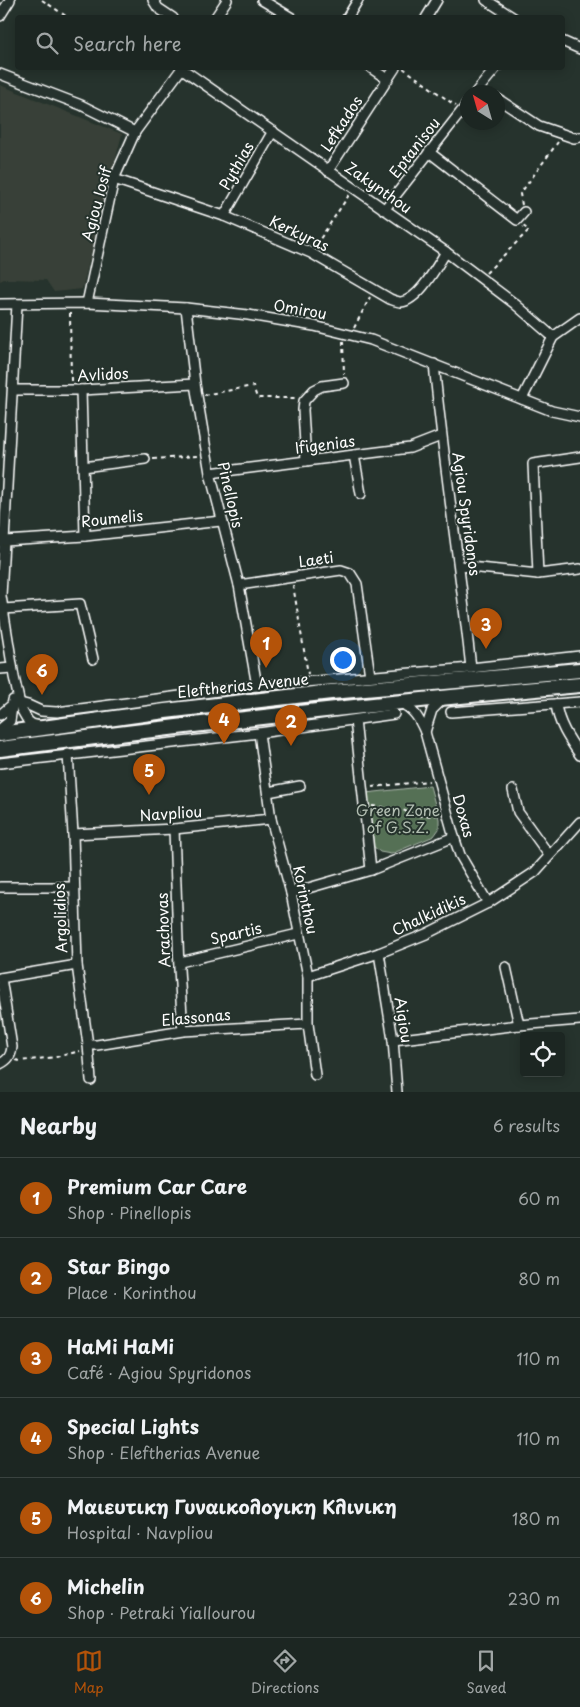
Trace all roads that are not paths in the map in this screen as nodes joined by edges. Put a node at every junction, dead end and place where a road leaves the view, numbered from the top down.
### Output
1 (10, 0) edge
2 (153, 0) edge
3 (227, 0) edge
4 (262, 0) edge
5 (358, 0) edge
6 (437, 0) edge
7 (486, 0) edge
8 (168, 15) edge
9 (217, 15) edge
10 (287, 15) edge
11 (349, 15) edge
12 (428, 15) edge
13 (509, 15) edge
14 (0, 16) edge
15 (565, 43) edge
16 (580, 49) edge
17 (180, 70) edge
18 (184, 70) edge
19 (374, 70) edge
20 (393, 70) edge
21 (495, 70) edge
22 (0, 74) edge
23 (387, 79) junction
24 (486, 85) edge
25 (505, 104) edge
26 (460, 113) edge
27 (273, 131) junction
28 (135, 132) junction
29 (580, 137) edge
30 (429, 152) junction
31 (328, 171) junction
32 (114, 179) junction
33 (384, 210) junction
34 (524, 212) road end
35 (224, 216) junction
36 (446, 252) junction
37 (87, 303) junction
38 (0, 304) edge
39 (16, 304) junction
40 (186, 308) junction
41 (580, 318) edge
42 (553, 338) junction
43 (434, 364) junction
44 (344, 383) road end
45 (195, 384) junction
46 (13, 390) junction
47 (81, 390) junction
48 (522, 398) junction
49 (580, 417) edge
50 (441, 436) junction
51 (354, 455) junction
52 (580, 457) edge
53 (5, 459) edge
54 (145, 459) road end
55 (306, 461) junction
56 (83, 467) junction
57 (210, 473) junction
58 (361, 494) dead end
59 (221, 521) junction
60 (85, 536) junction
61 (5, 541) junction
62 (460, 566) junction
63 (580, 569) edge
64 (538, 574) junction
65 (239, 585) junction
66 (0, 596) edge
67 (3, 609) junction
68 (580, 656) edge
69 (93, 659) dead end
70 (471, 668) junction
71 (0, 669) edge
72 (580, 670) edge
73 (13, 673) junction
74 (370, 676) junction
75 (580, 685) edge
76 (257, 686) junction
77 (446, 697) junction
78 (580, 702) edge
79 (16, 703) junction
80 (556, 704) junction
81 (397, 708) junction
82 (451, 712) dead end
83 (0, 715) edge
84 (354, 720) junction
85 (45, 728) junction
86 (0, 730) edge
87 (425, 732) junction
88 (259, 733) junction
89 (0, 734) edge
90 (0, 749) edge
91 (68, 754) junction
92 (580, 755) edge
93 (0, 763) edge
94 (300, 786) dead end
95 (514, 790) dead end
96 (268, 792) junction
97 (271, 819) junction
98 (580, 822) edge
99 (174, 829) junction
100 (73, 834) junction
101 (454, 837) junction
102 (549, 855) junction
103 (370, 870) junction
104 (0, 887) edge
105 (74, 887) junction
106 (291, 893) junction
107 (488, 903) junction
108 (298, 934) junction
109 (378, 953) junction
110 (180, 962) junction
111 (76, 966) junction
112 (506, 967) dead end
113 (308, 976) junction
114 (0, 978) edge
115 (580, 1020) edge
116 (308, 1024) junction
117 (519, 1025) junction
118 (183, 1031) junction
119 (393, 1040) junction
120 (88, 1045) junction
121 (0, 1064) edge
122 (315, 1075) dead end
123 (91, 1080) dead end
124 (398, 1092) edge

1 - 14 street
2 - 8 street
3 - 9 street
4 - 10 street
5 - 11 street
6 - 12 street
7 - 13 street
15 - 16 street
17 - 28 street, Agiou Iosif
18 - 27 street, Zakynthou
19 - 23 street
20 - 23 street, Lefkados
21 - 24 street
22 - 28 street
23 - 31 street, Lefkados
25 - 29 street
26 - 30 street, Eptanisou
27 - 31 street, Zakynthou
27 - 35 street, Pythias
28 - 32 street, Agiou Iosif
30 - 33 street, Eptanisou
30 - 34 street
31 - 33 street, Zakynthou
32 - 35 street, Kerkyras
32 - 37 street, Agiou Iosif
33 - 36 street, Zakynthou
35 - 36 street, Kerkyras
36 - 42 street, Zakynthou
37 - 39 street, Omirou
37 - 40 street, Omirou
38 - 39 street, Omirou
39 - 46 street
40 - 43 street, Omirou
40 - 45 street, Pinellopis
41 - 42 street
42 - 48 street
43 - 48 street, Omirou
43 - 50 street, Agiou Spyridonos
44 - 55 street
45 - 47 street, Avlidos
45 - 57 street, Pinellopis
46 - 47 street, Avlidos
46 - 53 street
47 - 56 street
48 - 49 street, Omirou
50 - 51 street, Ifigenias
50 - 62 street, Agiou Spyridonos
51 - 55 street, Ifigenias
51 - 58 street
52 - 64 street
53 - 61 street
54 - 56 street
55 - 57 street, Ifigenias
56 - 60 street
57 - 59 street, Pinellopis
59 - 60 street, Roumelis
59 - 65 street, Pinellopis
60 - 61 street, Roumelis
61 - 66 street
62 - 64 street
62 - 70 street, Agiou Spyridonos
63 - 64 street
65 - 74 street, Laeti
65 - 76 street, Pinellopis
66 - 67 street
67 - 69 street
67 - 73 street
68 - 70 street
70 - 74 street
71 - 73 street
72 - 85 highway, Eleftherias Avenue
73 - 79 street
74 - 76 street
75 - 77 highway
76 - 79 street
77 - 81 highway
77 - 87 street
78 - 80 street
79 - 83 street
79 - 85 street
79 - 86 street
80 - 82 street
80 - 92 street
81 - 84 street
81 - 87 street, Doxas
81 - 90 highway
84 - 88 street
84 - 103 street
85 - 89 highway, Eleftherias Avenue
87 - 101 street, Doxas
88 - 91 street
88 - 96 street, Korinthou
91 - 93 street
91 - 100 street, Argolidios
94 - 96 street
95 - 102 street
96 - 97 street, Korinthou
97 - 99 street, Navpliou
97 - 106 street, Korinthou
98 - 102 street, Chalkidikis
99 - 100 street, Navpliou
99 - 110 street, Arachovas
100 - 105 street, Argolidios
101 - 103 street
101 - 107 street, Doxas
102 - 107 street, Chalkidikis
103 - 106 street
104 - 105 street
105 - 111 street, Argolidios
106 - 108 street, Korinthou
107 - 109 street, Chalkidikis
108 - 110 street, Spartis
108 - 113 street, Korinthou
109 - 113 street, Chalkidikis
109 - 119 street, Aigiou
110 - 118 street, Arachovas
111 - 114 street
111 - 120 street, Argolidios
112 - 117 street
113 - 116 street, Korinthou
114 - 121 street
115 - 117 street
116 - 118 street, Elassonas
116 - 122 street, Korinthou
117 - 119 street
118 - 120 street, Elassonas
119 - 124 street, Aigiou
120 - 123 street, Argolidios

